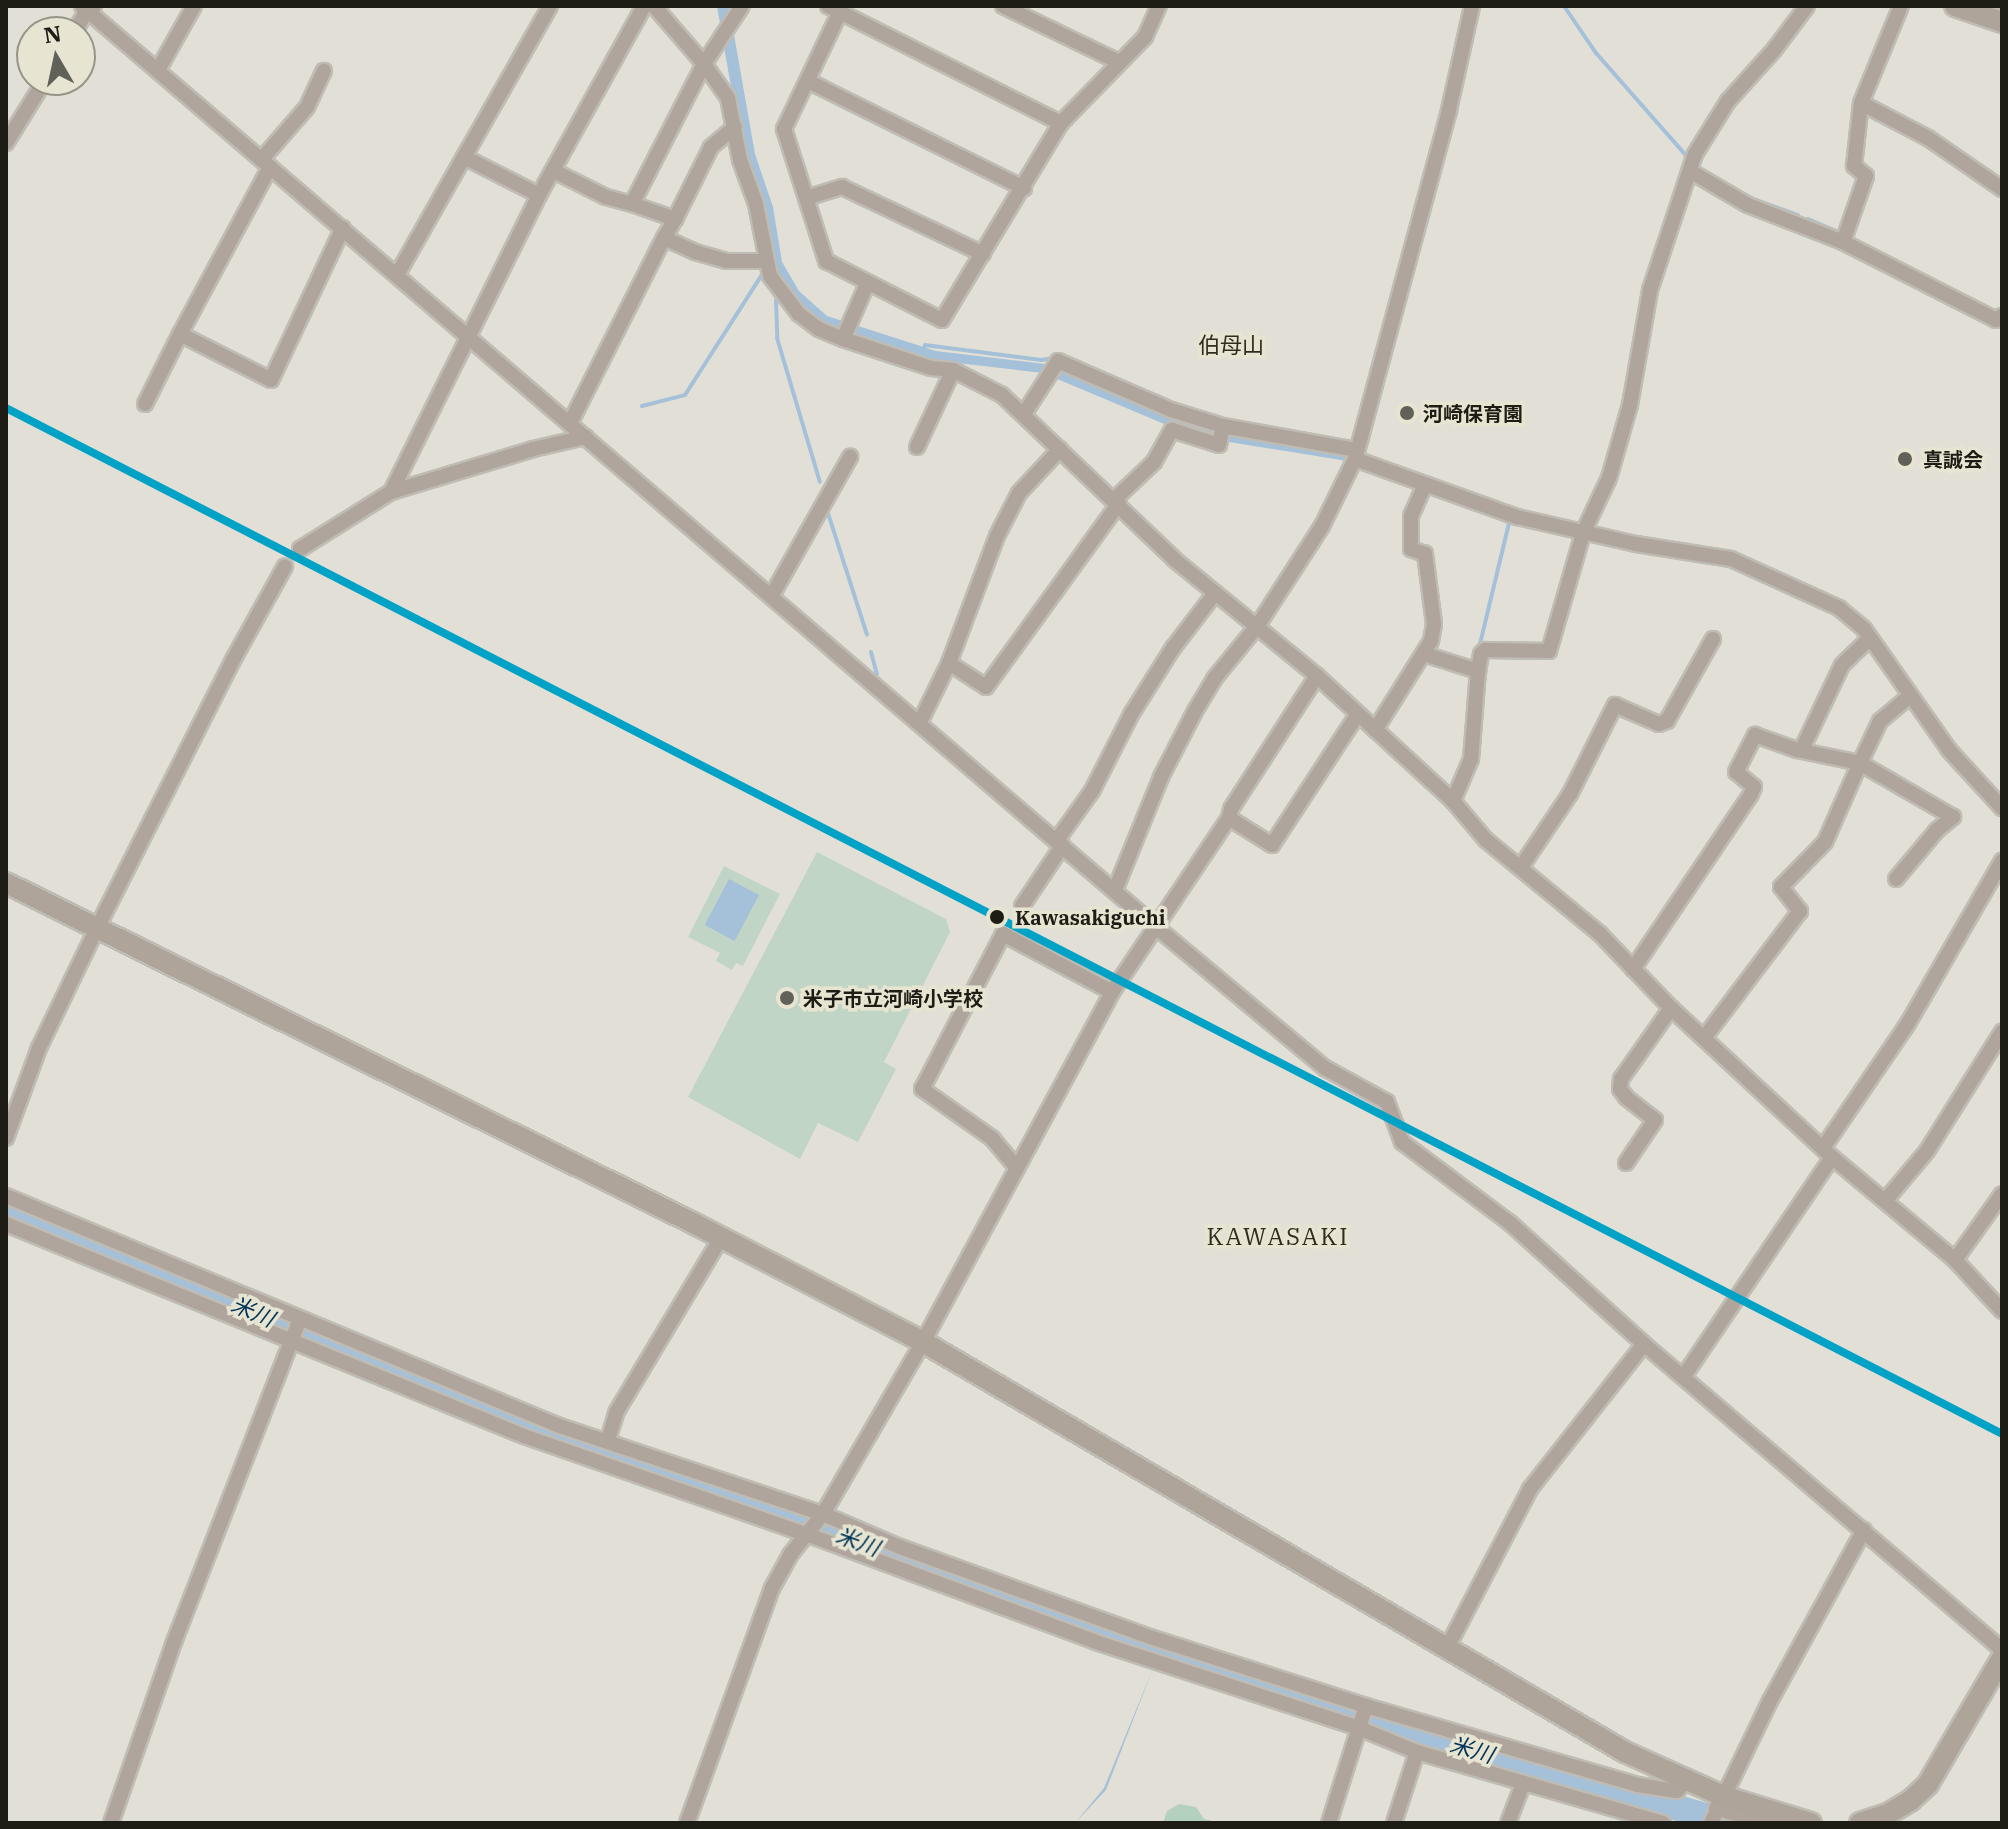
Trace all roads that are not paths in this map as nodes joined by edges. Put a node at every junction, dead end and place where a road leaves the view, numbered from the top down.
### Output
1 (194, 6) edge
2 (550, 6) edge
3 (644, 6) edge
4 (654, 6) edge
5 (742, 6) edge
6 (1003, 6) edge
7 (1159, 6) edge
8 (1472, 6) edge
9 (1807, 6) edge
10 (1901, 6) edge
11 (1955, 6) edge
12 (87, 8) edge
13 (834, 9) edge
14 (2002, 22) edge
15 (1119, 62) junction
16 (704, 64) junction
17 (158, 70) junction
18 (324, 71) dead end
19 (810, 82) junction
20 (35, 96) edge
21 (1861, 103) junction
22 (1061, 123) junction
23 (735, 127) junction
24 (6, 143) edge
25 (464, 157) junction
26 (266, 163) junction
27 (554, 171) junction
28 (1690, 171) junction
29 (1024, 188) junction
30 (2002, 189) edge
31 (539, 195) junction
32 (806, 198) junction
33 (632, 204) junction
34 (675, 219) junction
35 (343, 228) junction
36 (664, 238) junction
37 (1843, 242) junction
38 (983, 254) junction
39 (765, 261) junction
40 (397, 275) junction
41 (867, 284) junction
42 (1999, 318) edge
43 (180, 334) junction
44 (467, 335) junction
45 (843, 339) junction
46 (953, 370) junction
47 (145, 404) dead end
48 (1024, 414) junction
49 (570, 423) junction
50 (1221, 432) junction
51 (586, 437) junction
52 (917, 447) dead end
53 (1060, 449) junction
54 (1356, 454) junction
55 (850, 457) dead end
56 (1425, 484) junction
57 (391, 492) junction
58 (1117, 501) junction
59 (1583, 533) junction
60 (300, 549) dead end
61 (285, 566) dead end
62 (1215, 593) junction
63 (772, 595) junction
64 (1258, 625) junction
65 (1870, 638) junction
66 (1713, 639) dead end
67 (1424, 654) junction
68 (949, 663) junction
69 (1478, 671) junction
70 (1317, 676) junction
71 (1910, 696) junction
72 (1357, 715) junction
73 (920, 722) junction
74 (1375, 730) junction
75 (1802, 749) junction
76 (1860, 763) junction
77 (1453, 801) junction
78 (2002, 808) edge
79 (1229, 818) junction
80 (1060, 842) junction
81 (2002, 861) edge
82 (1521, 867) junction
83 (1896, 879) dead end
84 (1998, 880) edge
85 (6, 883) edge
86 (1115, 890) junction
87 (1022, 906) dead end
88 (1155, 926) junction
89 (97, 928) junction
90 (1633, 969) junction
91 (1112, 992) junction
92 (1671, 1008) junction
93 (2002, 1032) edge
94 (1704, 1038) junction
95 (6, 1138) edge
96 (1827, 1152) junction
97 (1626, 1163) dead end
98 (1017, 1168) junction
99 (2002, 1194) edge
100 (6, 1196) edge
101 (1885, 1201) junction
102 (6, 1224) edge
103 (721, 1238) junction
104 (1955, 1260) junction
105 (2002, 1311) edge
106 (300, 1319) junction
107 (292, 1341) junction
108 (923, 1342) junction
109 (1644, 1344) junction
110 (1684, 1376) junction
111 (608, 1440) junction
112 (815, 1525) junction
113 (1864, 1530) junction
114 (1448, 1646) junction
115 (2002, 1650) edge
116 (2002, 1658) edge
117 (1366, 1706) junction
118 (1359, 1728) junction
119 (1417, 1752) junction
120 (1685, 1782) junction
121 (1523, 1784) junction
122 (1716, 1810) edge
123 (1631, 1819) edge
124 (111, 1823) edge
125 (687, 1823) edge
126 (1329, 1823) edge
127 (1394, 1823) edge
128 (1508, 1823) edge
129 (1663, 1823) edge
130 (1765, 1823) edge
131 (1811, 1823) edge
132 (1860, 1823) edge

1 - 17 street
2 - 25 street
3 - 27 street
4 - 16 street
5 - 16 street
6 - 15 street
7 - 15 street
8 - 54 street
9 - 28 street
10 - 21 street
11 - 14 street
12 - 17 street
13 - 19 street
13 - 22 street
15 - 22 street
16 - 23 street
16 - 33 street
17 - 26 street
18 - 26 street
19 - 29 street
19 - 32 street
20 - 24 street
21 - 30 street
21 - 37 street
22 - 29 street
23 - 34 street
23 - 39 street
25 - 31 street
25 - 40 street
26 - 35 street
26 - 43 street
27 - 31 street
27 - 33 street
28 - 37 street
28 - 59 street
29 - 38 street
31 - 44 street
32 - 38 street
32 - 41 street
33 - 34 street
34 - 36 street
35 - 40 street
35 - 43 street
36 - 39 street
36 - 49 street
37 - 42 street
38 - 41 street
39 - 45 street
40 - 44 street
41 - 45 street
43 - 47 street
44 - 49 street
44 - 57 street
45 - 46 street
46 - 48 street
46 - 52 street
48 - 50 street
48 - 53 street
49 - 51 street
50 - 54 street
50 - 58 street
51 - 57 street
51 - 63 street
53 - 58 street
53 - 68 street
54 - 56 street
54 - 64 street
55 - 63 street
56 - 59 street
56 - 67 street
57 - 60 street
58 - 62 street
58 - 68 street
59 - 65 street
59 - 69 street
61 - 89 street
62 - 64 street
62 - 80 street
63 - 73 street
64 - 70 street
64 - 86 street
65 - 71 street
65 - 75 street
66 - 82 street
67 - 69 street
67 - 74 street
68 - 73 street
69 - 77 street
70 - 72 street
70 - 79 street
71 - 76 street
71 - 78 street
72 - 74 street
72 - 79 street
73 - 80 street
74 - 77 street
75 - 76 street
75 - 90 street
76 - 83 street
76 - 94 street
77 - 82 street
79 - 88 street
80 - 86 street
80 - 87 street
81 - 84 street
82 - 90 street
84 - 96 street
85 - 89 street
86 - 88 street
88 - 91 street
88 - 109 street
89 - 95 street
89 - 103 street
90 - 92 street
91 - 98 street
91 - 98 street
92 - 94 street
92 - 97 street
93 - 101 street
94 - 96 street
96 - 101 street
96 - 110 street
98 - 108 street
99 - 104 street
100 - 106 street
101 - 104 street
102 - 107 street
103 - 108 street
103 - 111 street
104 - 105 street
106 - 107 street
106 - 111 street
107 - 112 street
107 - 124 street
108 - 112 street
108 - 114 street
109 - 110 street
109 - 114 street
110 - 113 street
111 - 112 street
112 - 117 street
112 - 118 street
112 - 125 street
113 - 115 street
113 - 122 street
114 - 120 street
116 - 132 street
117 - 118 street
117 - 120 street
118 - 119 street
118 - 126 street
119 - 121 street
119 - 127 street
120 - 122 street
121 - 123 street
121 - 128 street
122 - 130 street
122 - 131 street
123 - 129 street

